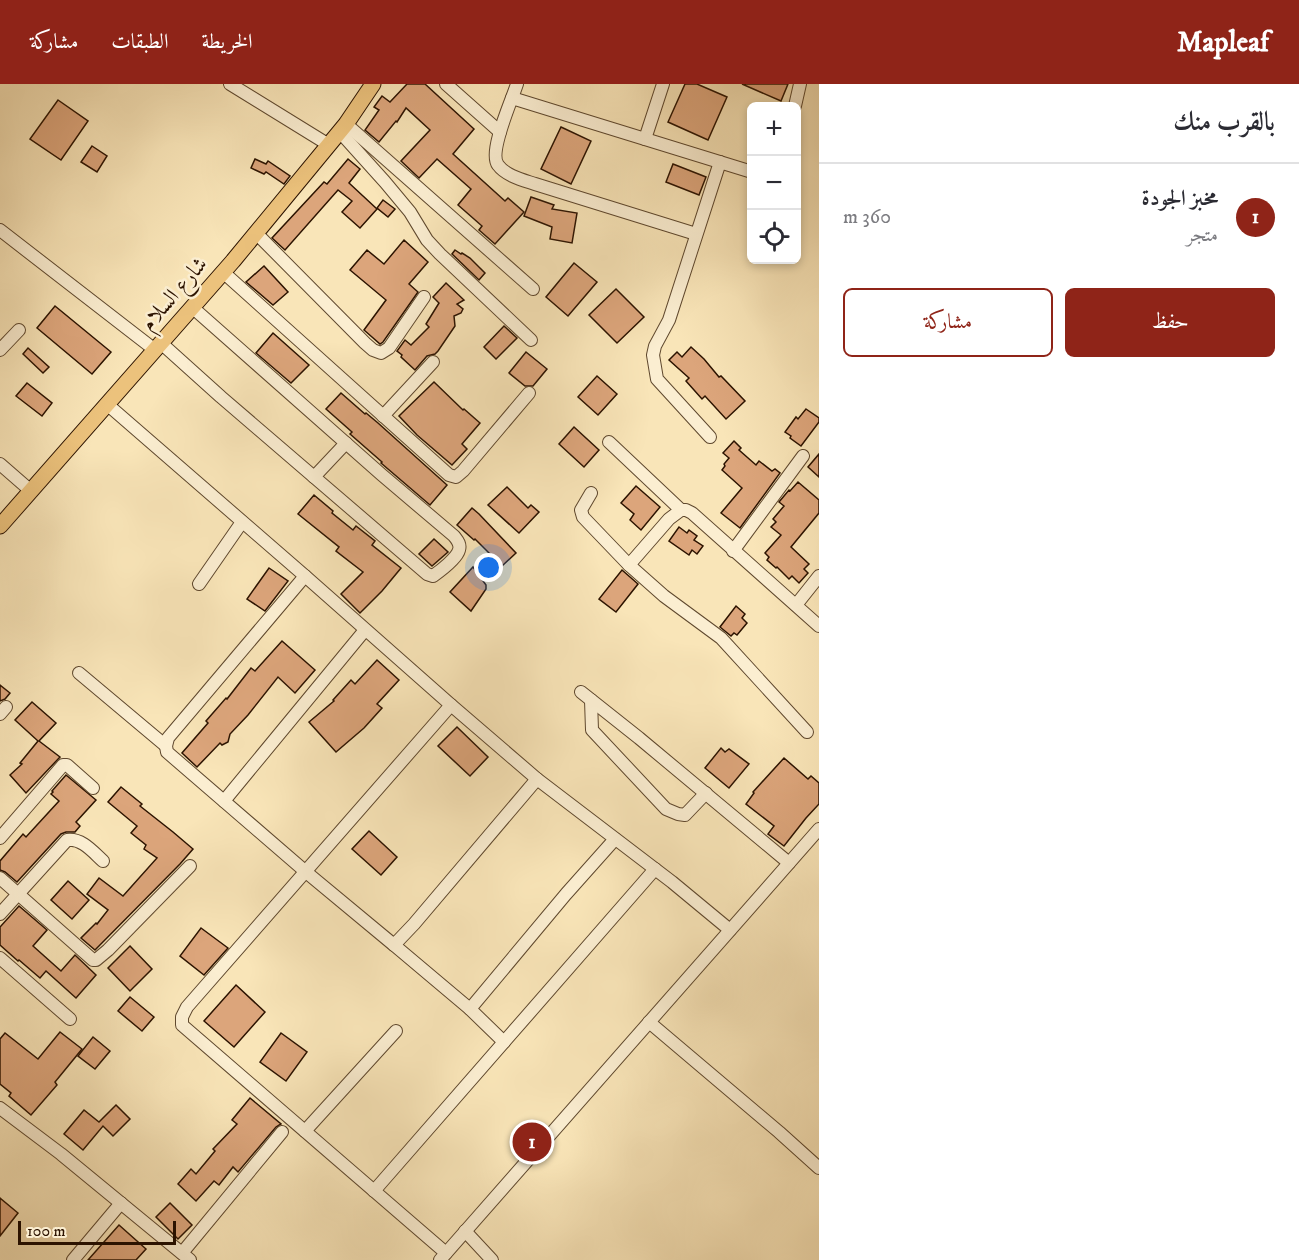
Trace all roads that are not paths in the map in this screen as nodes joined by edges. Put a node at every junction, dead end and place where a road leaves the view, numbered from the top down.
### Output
1 (230, 84) edge
2 (373, 84) edge
3 (446, 84) edge
4 (517, 84) edge
5 (663, 84) edge
6 (800, 84) edge
7 (512, 98) junction
8 (796, 102) edge
9 (343, 128) junction
10 (500, 132) junction
11 (645, 139) junction
12 (329, 145) junction
13 (720, 162) junction
14 (747, 170) edge
15 (0, 230) edge
16 (256, 233) junction
17 (696, 234) junction
18 (223, 272) junction
19 (532, 289) dead end
20 (424, 297) dead end
21 (192, 307) junction
22 (19, 330) dead end
23 (531, 340) dead end
24 (158, 347) junction
25 (0, 350) edge
26 (433, 362) dead end
27 (529, 393) dead end
28 (108, 405) junction
29 (383, 416) junction
30 (710, 436) dead end
31 (609, 442) dead end
32 (346, 443) junction
33 (803, 456) dead end
34 (0, 464) edge
35 (314, 477) junction
36 (31, 490) junction
37 (591, 493) dead end
38 (681, 510) junction
39 (243, 522) junction
40 (0, 526) edge
41 (733, 551) junction
42 (629, 565) junction
43 (305, 576) junction
44 (819, 576) edge
45 (199, 584) dead end
46 (796, 605) junction
47 (819, 626) edge
48 (365, 630) junction
49 (79, 673) dead end
50 (451, 705) junction
51 (807, 732) dead end
52 (166, 746) junction
53 (537, 779) junction
54 (93, 788) dead end
55 (706, 794) junction
56 (224, 801) junction
57 (819, 829) edge
58 (0, 838) edge
59 (615, 839) junction
60 (103, 861) dead end
61 (789, 863) junction
62 (190, 866) dead end
63 (656, 869) junction
64 (306, 872) junction
65 (0, 878) edge
66 (18, 893) junction
67 (0, 914) edge
68 (730, 930) junction
69 (394, 945) junction
70 (0, 958) edge
71 (470, 1009) junction
72 (70, 1019) dead end
73 (649, 1022) junction
74 (396, 1031) dead end
75 (504, 1042) junction
76 (0, 1108) edge
77 (305, 1131) junction
78 (282, 1132) dead end
79 (819, 1168) edge
80 (374, 1191) junction
81 (120, 1203) junction
82 (465, 1231) junction
83 (186, 1256) edge
84 (443, 1257) edge
85 (73, 1260) edge
86 (492, 1260) edge

1 - 12 street
2 - 9 main road, شارع السلام
3 - 10 street
4 - 7 street
5 - 11 street
6 - 8 street
7 - 10 street
7 - 11 street
9 - 12 main road, شارع السلام
9 - 19 street
9 - 23 street
10 - 17 street
11 - 13 street
12 - 16 main road, شارع السلام
13 - 14 street
13 - 17 street
15 - 24 street
16 - 18 main road, شارع السلام
16 - 20 street
17 - 30 street
18 - 21 main road, شارع السلام
18 - 29 street
21 - 24 main road, شارع السلام
21 - 32 street
22 - 25 street
24 - 28 main road, شارع السلام
24 - 35 street
26 - 29 street
27 - 29 street
28 - 36 main road, شارع السلام
28 - 39 street
31 - 38 street
32 - 35 street
32 - 35 street
33 - 41 street
34 - 36 street
36 - 40 main road, شارع السلام
37 - 42 street
38 - 41 street
38 - 42 street
39 - 43 street
39 - 45 street
41 - 46 street
42 - 51 street
43 - 48 street
43 - 52 street
44 - 46 street
46 - 47 street
48 - 50 street
48 - 56 street
49 - 52 street
50 - 53 street
50 - 64 street
52 - 56 street
53 - 59 street
53 - 69 street
54 - 58 street
55 - 55 street
55 - 61 street
56 - 64 street
57 - 61 street
59 - 63 street
59 - 71 street
60 - 66 street
61 - 68 street
62 - 66 street
63 - 68 street
63 - 75 street
64 - 69 street
64 - 77 street
65 - 66 street
66 - 67 street
68 - 73 street
69 - 71 street
70 - 72 street
71 - 75 street
73 - 79 street
73 - 82 street
74 - 77 street
75 - 80 street
76 - 81 street
77 - 80 street
78 - 83 street
80 - 84 street
81 - 83 street
81 - 85 street
82 - 84 street
82 - 86 street

